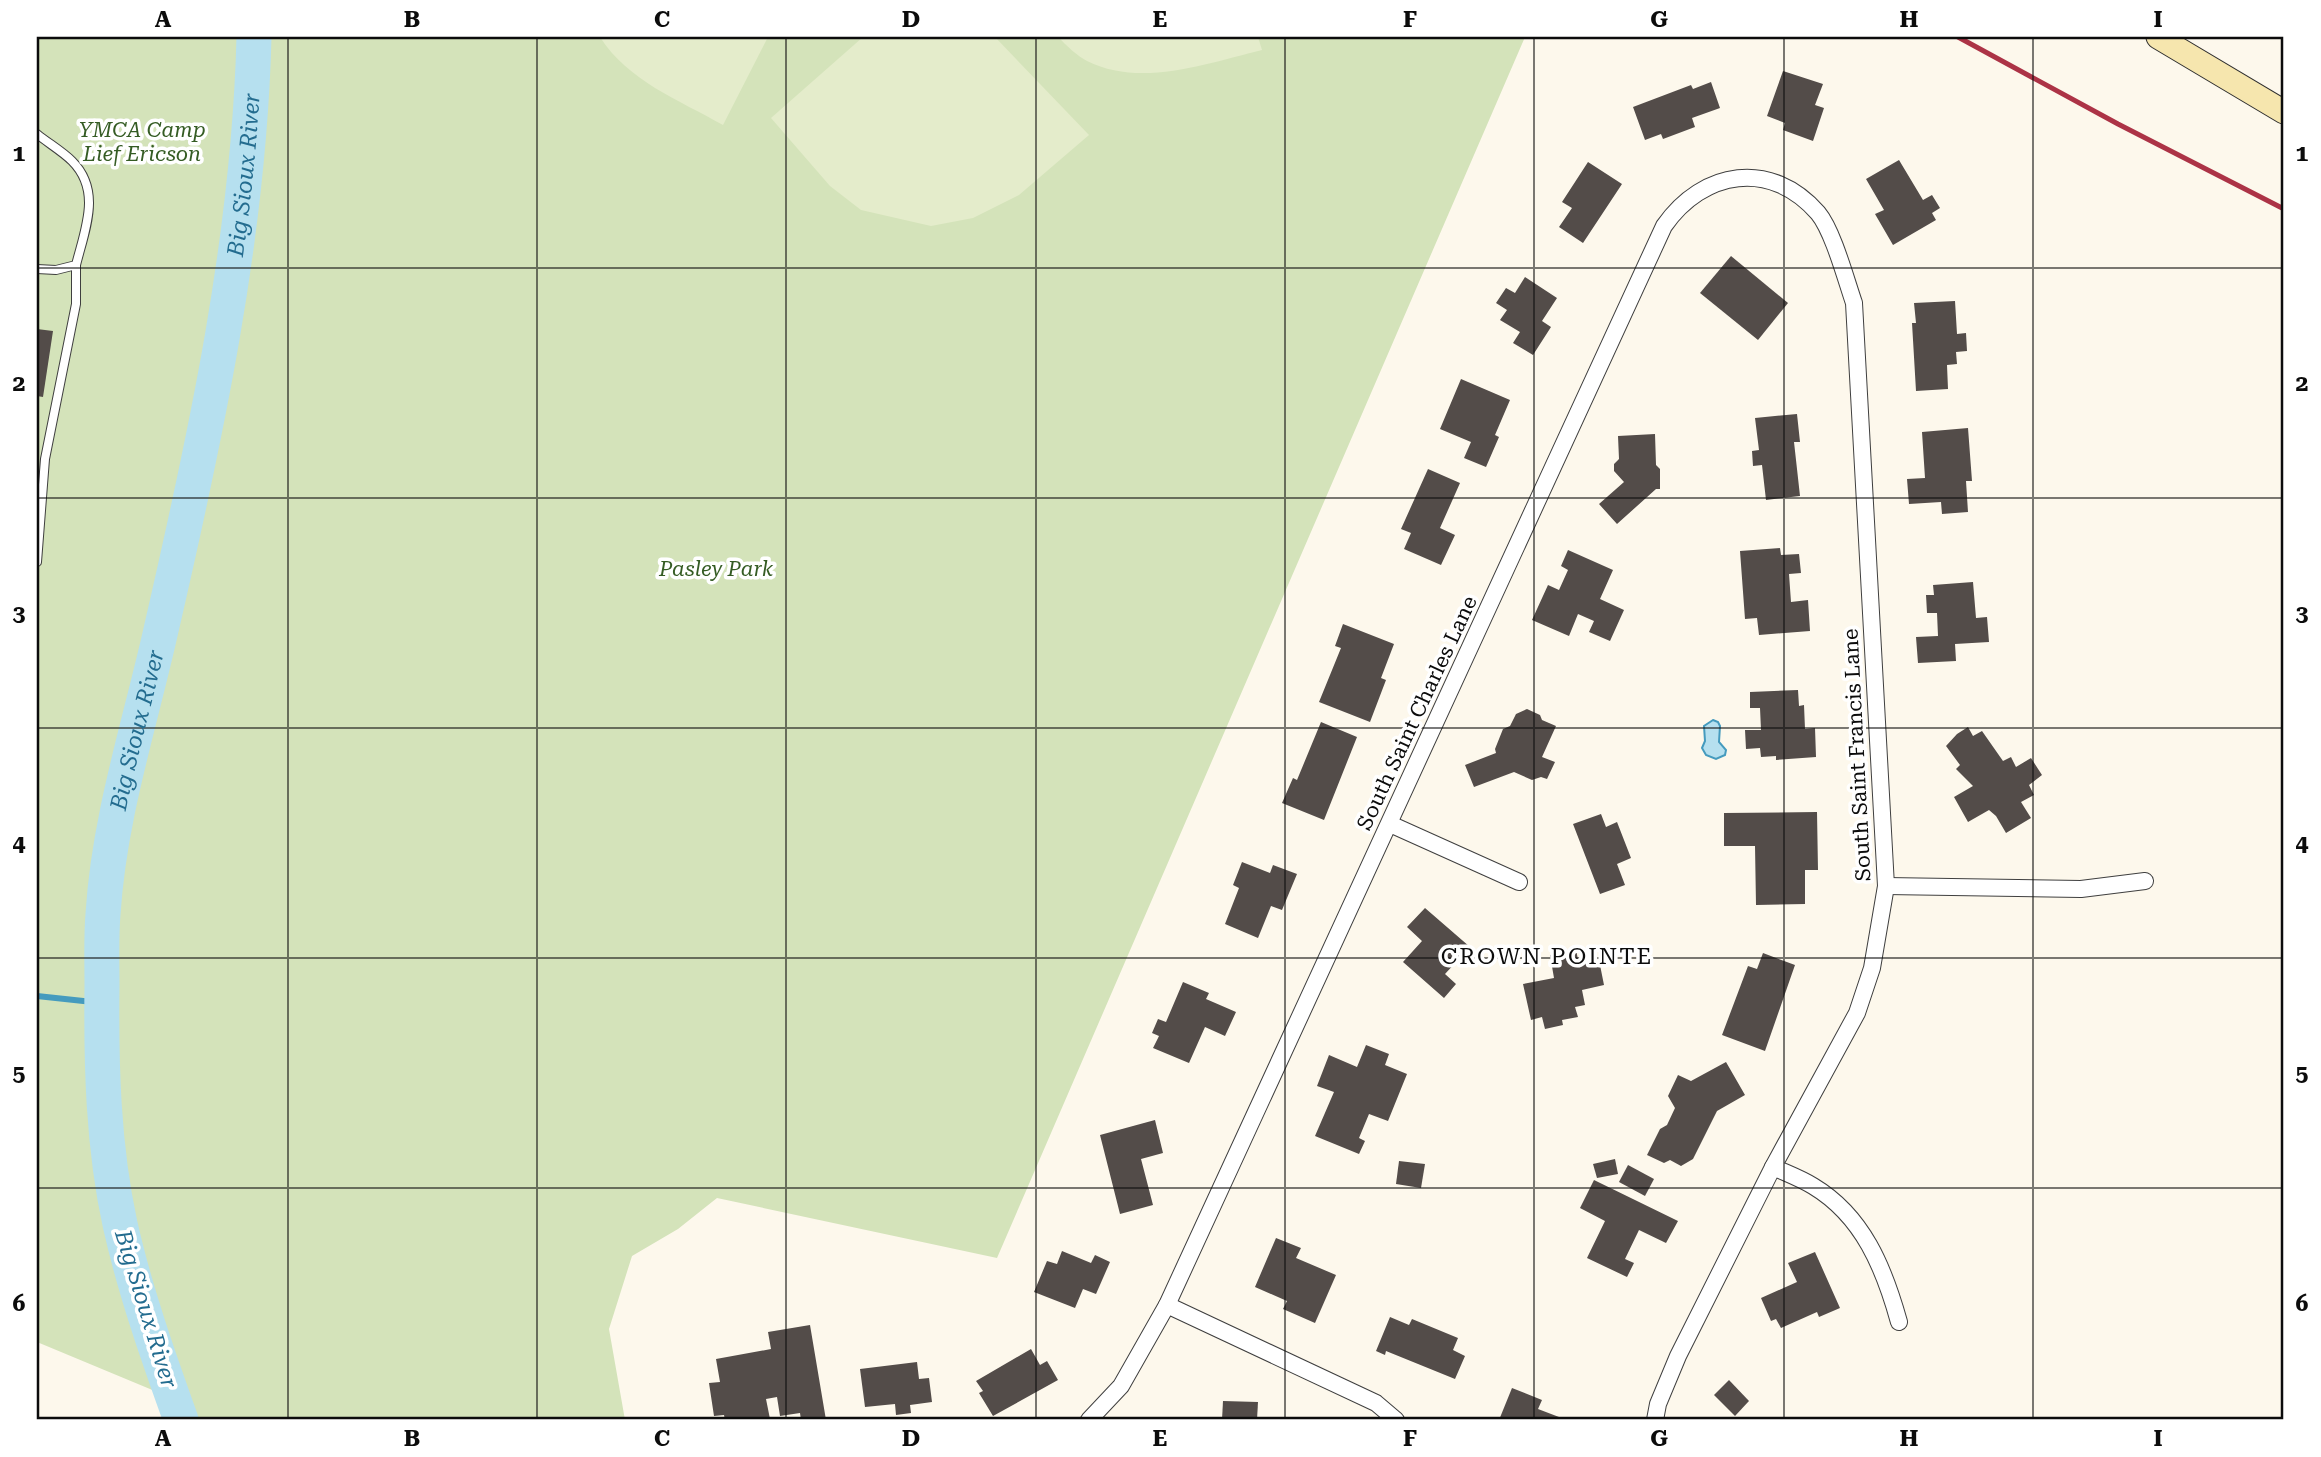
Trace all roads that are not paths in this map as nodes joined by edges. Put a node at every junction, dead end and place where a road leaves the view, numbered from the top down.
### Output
1 (2158, 37) edge
2 (2284, 112) edge
3 (37, 134) edge
4 (1743, 177) joint
5 (76, 265) junction
6 (37, 269) edge
7 (37, 562) edge
8 (1390, 824) junction
9 (2145, 881) dead end
10 (1519, 882) dead end
11 (1886, 886) junction
12 (1773, 1167) junction
13 (1167, 1305) junction
14 (1899, 1322) dead end
15 (1089, 1420) edge
16 (1396, 1420) edge
17 (1655, 1420) edge

1 - 2 main road
3 - 5 lane
4 - 8 street, South Saint Charles Lane
4 - 11 street, South Saint Francis Lane
5 - 6 lane
5 - 7 lane
8 - 10 street
8 - 13 street, South Saint Charles Lane
9 - 11 street
11 - 12 street, South Saint Francis Lane
12 - 14 street
12 - 17 street, South Saint Francis Lane
13 - 15 street, South Saint Charles Lane
13 - 16 street

